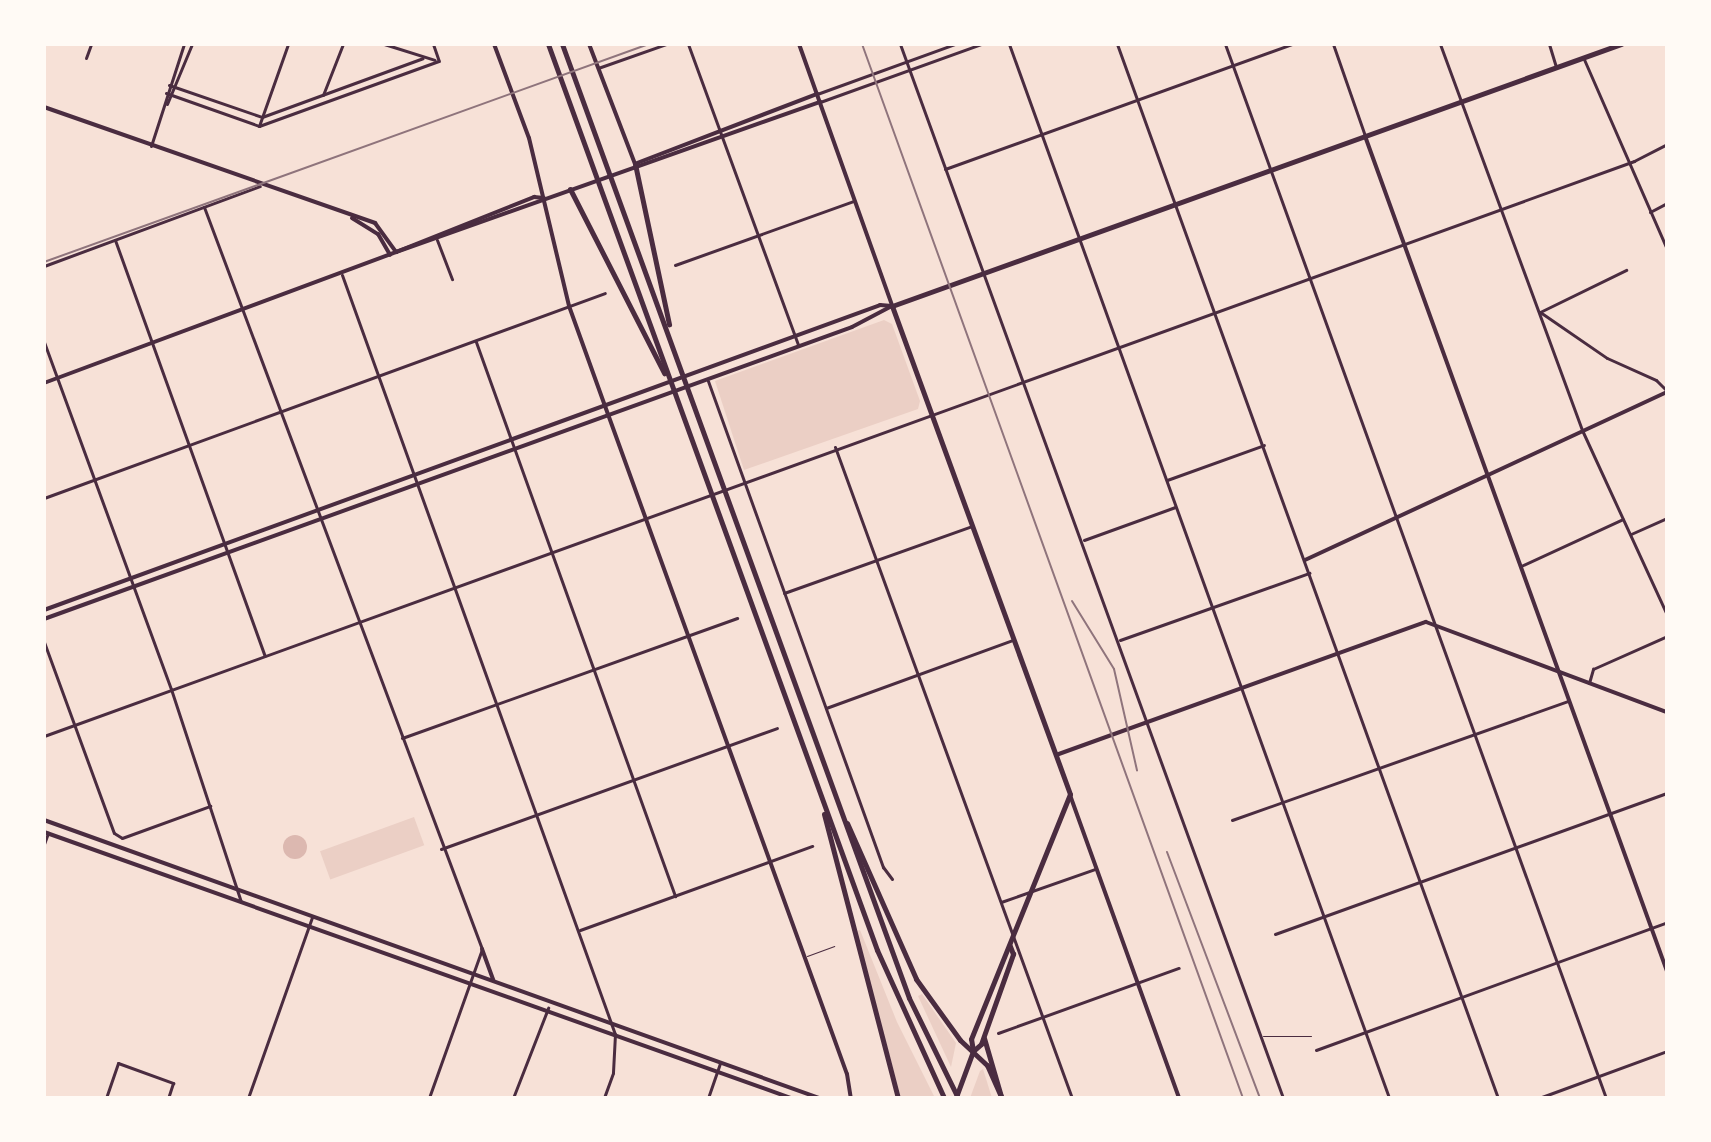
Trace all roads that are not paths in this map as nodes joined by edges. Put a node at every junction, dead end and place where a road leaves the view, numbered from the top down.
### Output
1 (91, 44) edge
2 (184, 44) edge
3 (192, 44) edge
4 (288, 44) edge
5 (343, 44) edge
6 (384, 44) edge
7 (433, 44) edge
8 (494, 44) edge
9 (548, 44) edge
10 (562, 44) edge
11 (589, 44) edge
12 (666, 44) edge
13 (688, 44) edge
14 (799, 44) edge
15 (900, 44) edge
16 (955, 44) edge
17 (981, 44) edge
18 (1009, 44) edge
19 (1117, 44) edge
20 (1225, 44) edge
21 (1293, 44) edge
22 (1333, 44) edge
23 (1440, 44) edge
24 (1549, 44) edge
25 (1621, 44) edge
26 (1583, 57) junction
27 (86, 58) dead end
28 (423, 58) junction
29 (439, 61) junction
30 (907, 62) junction
31 (1233, 66) junction
32 (1556, 67) junction
33 (598, 68) junction
34 (909, 69) junction
35 (169, 85) junction
36 (176, 87) junction
37 (166, 93) junction
38 (817, 94) junction
39 (323, 95) junction
40 (173, 96) junction
41 (1137, 100) junction
42 (1461, 101) junction
43 (820, 102) junction
44 (44, 107) edge
45 (165, 107) junction
46 (262, 117) junction
47 (259, 126) junction
48 (720, 129) junction
49 (1041, 134) junction
50 (1365, 136) junction
51 (723, 137) junction
52 (1667, 144) edge
53 (151, 146) junction
54 (1626, 162) junction
55 (635, 164) junction
56 (945, 169) junction
57 (1270, 170) junction
58 (260, 186) junction
59 (573, 188) junction
60 (544, 198) junction
61 (854, 201) junction
62 (1667, 203) edge
63 (1175, 204) junction
64 (1499, 206) junction
65 (204, 207) junction
66 (1650, 212) junction
67 (759, 236) junction
68 (1078, 238) junction
69 (115, 240) junction
70 (437, 240) junction
71 (1404, 240) junction
72 (1667, 249) edge
73 (393, 253) junction
74 (675, 265) dead end
75 (44, 266) edge
76 (1626, 270) dead end
77 (982, 274) junction
78 (342, 275) junction
79 (1308, 275) junction
80 (452, 279) dead end
81 (605, 293) dead end
82 (569, 306) junction
83 (892, 306) junction
84 (1213, 309) junction
85 (244, 310) junction
86 (1540, 312) junction
87 (796, 337) junction
88 (475, 340) junction
89 (44, 342) edge
90 (153, 343) junction
91 (1117, 344) junction
92 (674, 345) junction
93 (798, 345) junction
94 (704, 370) junction
95 (379, 375) junction
96 (57, 378) junction
97 (1022, 378) junction
98 (707, 379) junction
99 (44, 383) edge
100 (1667, 392) edge
101 (675, 396) junction
102 (605, 406) junction
103 (283, 411) junction
104 (930, 411) junction
105 (608, 415) junction
106 (1582, 430) junction
107 (511, 442) junction
108 (189, 445) junction
109 (1264, 445) junction
110 (835, 447) junction
111 (514, 448) junction
112 (1487, 474) junction
113 (417, 476) junction
114 (94, 480) junction
115 (1167, 480) junction
116 (744, 482) junction
117 (420, 483) junction
118 (44, 498) edge
119 (1176, 506) junction
120 (321, 510) junction
121 (324, 517) junction
122 (1396, 517) junction
123 (1667, 518) edge
124 (646, 519) junction
125 (1624, 519) junction
126 (972, 526) junction
127 (1631, 534) junction
128 (1084, 540) junction
129 (226, 546) junction
130 (228, 552) junction
131 (551, 552) junction
132 (876, 560) junction
133 (1305, 560) junction
134 (1521, 566) junction
135 (1310, 573) junction
136 (128, 579) junction
137 (457, 586) junction
138 (132, 587) junction
139 (784, 593) junction
140 (1212, 607) junction
141 (44, 610) edge
142 (1667, 615) edge
143 (737, 618) dead end
144 (44, 619) edge
145 (360, 620) junction
146 (1433, 624) junction
147 (688, 635) junction
148 (1667, 636) edge
149 (1013, 640) junction
150 (1120, 640) junction
151 (44, 642) edge
152 (1339, 654) junction
153 (265, 656) junction
154 (593, 669) junction
155 (1558, 671) junction
156 (918, 675) junction
157 (1589, 683) junction
158 (171, 689) junction
159 (1241, 689) junction
160 (1569, 701) junction
161 (498, 704) junction
162 (826, 708) junction
163 (1667, 712) edge
164 (1147, 723) junction
165 (75, 724) junction
166 (777, 728) dead end
167 (1475, 734) junction
168 (44, 736) edge
169 (402, 738) junction
170 (728, 747) junction
171 (1056, 755) junction
172 (1380, 768) junction
173 (633, 781) junction
174 (1667, 793) edge
175 (1070, 794) junction
176 (836, 801) junction
177 (822, 802) junction
178 (1282, 803) junction
179 (210, 806) junction
180 (1608, 814) junction
181 (538, 815) junction
182 (44, 820) edge
183 (1232, 820) dead end
184 (46, 832) edge
185 (44, 844) edge
186 (812, 846) dead end
187 (1517, 847) junction
188 (441, 849) junction
189 (770, 861) junction
190 (1095, 869) junction
191 (892, 879) dead end
192 (1421, 882) junction
193 (236, 889) junction
194 (1033, 891) junction
195 (675, 896) junction
196 (241, 902) junction
197 (1001, 902) junction
198 (313, 916) junction
199 (1324, 917) junction
200 (1667, 922) edge
201 (309, 927) junction
202 (1651, 928) junction
203 (580, 930) junction
204 (1275, 934) dead end
205 (1014, 938) junction
206 (834, 946) dead end
207 (1010, 946) junction
208 (482, 949) junction
209 (805, 957) junction
210 (1558, 963) junction
211 (1179, 968) dead end
212 (1667, 971) edge
213 (474, 973) junction
214 (493, 980) junction
215 (471, 981) junction
216 (1137, 983) junction
217 (1462, 997) junction
218 (548, 1008) junction
219 (1042, 1017) junction
220 (611, 1023) junction
221 (998, 1033) dead end
222 (1365, 1033) junction
223 (615, 1034) junction
224 (1260, 1035) junction
225 (1311, 1036) dead end
226 (984, 1038) junction
227 (1316, 1050) dead end
228 (973, 1051) junction
229 (1667, 1051) edge
230 (721, 1063) junction
231 (717, 1072) junction
232 (1598, 1076) junction
233 (1001, 1097) edge
234 (106, 1098) edge
235 (168, 1098) edge
236 (248, 1098) edge
237 (429, 1098) edge
238 (513, 1098) edge
239 (604, 1098) edge
240 (708, 1098) edge
241 (791, 1098) edge
242 (819, 1098) edge
243 (851, 1098) edge
244 (898, 1098) edge
245 (944, 1098) edge
246 (957, 1098) edge
247 (1072, 1098) edge
248 (1178, 1098) edge
249 (1283, 1098) edge
250 (1389, 1098) edge
251 (1498, 1098) edge
252 (1539, 1098) edge
253 (1606, 1098) edge

1 - 27 street
2 - 35 street
3 - 36 street
4 - 46 street
5 - 39 street
6 - 28 street
7 - 29 street
8 - 60 main road
9 - 101 main road
10 - 92 main road
11 - 33 main road
12 - 33 street
13 - 48 street
14 - 38 main road
15 - 30 street
16 - 30 street
17 - 34 street
18 - 49 street
19 - 41 street
20 - 31 street
21 - 31 street
22 - 50 street
23 - 42 street
24 - 32 street
25 - 26 main road
26 - 32 main road
26 - 54 street
28 - 29 street
28 - 39 street
29 - 47 street
30 - 34 street
30 - 38 street
31 - 41 street
31 - 57 street
32 - 42 main road
33 - 55 main road
34 - 43 street
34 - 56 street
35 - 36 street
35 - 37 street
36 - 40 street
36 - 46 street
37 - 40 street
37 - 45 street
38 - 43 main road
38 - 48 main road
39 - 46 street
40 - 45 street
40 - 47 street
41 - 49 street
41 - 63 street
42 - 50 main road
42 - 64 street
43 - 51 main road
43 - 61 main road
44 - 53 main road
45 - 53 street
46 - 47 street
48 - 51 street
48 - 55 main road
49 - 56 street
49 - 68 street
50 - 57 main road
50 - 71 main road
51 - 55 main road
51 - 67 street
52 - 54 street
53 - 58 main road
54 - 64 street
54 - 66 street
55 - 59 main road
55 - 92 main road
56 - 77 street
57 - 63 main road
57 - 79 street
58 - 65 street
58 - 73 main road
59 - 60 main road
59 - 101 main road
60 - 70 main road
60 - 73 main road
60 - 82 main road
61 - 67 street
61 - 83 main road
62 - 66 street
63 - 68 main road
63 - 84 street
64 - 71 street
64 - 86 street
65 - 69 street
65 - 85 street
66 - 72 street
67 - 74 street
67 - 87 street
68 - 77 main road
68 - 91 street
69 - 75 street
69 - 90 street
70 - 73 main road
70 - 80 street
71 - 79 street
71 - 112 main road
73 - 78 main road
76 - 86 street
77 - 83 main road
77 - 97 street
78 - 85 main road
78 - 95 street
79 - 84 street
79 - 122 street
81 - 82 street
82 - 88 street
82 - 102 main road
83 - 87 main road
83 - 93 main road
83 - 104 main road
84 - 91 street
84 - 109 street
85 - 90 main road
85 - 103 street
86 - 100 street
86 - 106 street
87 - 93 street
87 - 94 main road
88 - 95 street
88 - 107 street
89 - 96 street
90 - 96 main road
90 - 108 street
91 - 97 street
91 - 115 street
92 - 176 main road
93 - 98 main road
94 - 98 main road
94 - 102 main road
95 - 103 street
95 - 113 street
96 - 99 main road
96 - 114 street
97 - 104 street
97 - 128 street
98 - 105 main road
98 - 116 street
100 - 106 main road
101 - 177 main road
102 - 105 main road
102 - 107 main road
103 - 108 street
103 - 120 street
104 - 110 street
104 - 126 main road
105 - 111 main road
105 - 124 main road
106 - 112 main road
106 - 125 street
107 - 111 street
107 - 113 main road
108 - 114 street
108 - 129 street
109 - 115 street
109 - 133 street
110 - 116 street
110 - 132 street
111 - 117 main road
111 - 131 street
112 - 122 main road
112 - 134 main road
113 - 117 street
113 - 120 main road
114 - 118 street
114 - 136 street
115 - 119 street
116 - 124 street
116 - 139 street
117 - 121 main road
117 - 137 street
119 - 128 street
119 - 140 street
120 - 121 street
120 - 129 main road
121 - 130 main road
121 - 145 street
122 - 133 main road
122 - 146 street
123 - 127 street
124 - 131 street
124 - 147 main road
125 - 127 street
125 - 134 street
126 - 132 street
126 - 149 main road
127 - 142 street
128 - 150 street
129 - 130 street
129 - 136 main road
130 - 138 main road
130 - 153 street
131 - 137 street
131 - 154 street
132 - 139 street
132 - 156 street
133 - 135 street
134 - 155 main road
135 - 140 street
135 - 152 street
136 - 138 street
136 - 141 main road
137 - 145 street
137 - 161 street
138 - 144 main road
138 - 158 street
139 - 162 street
140 - 150 street
140 - 159 street
143 - 147 street
145 - 153 street
145 - 169 street
146 - 152 main road
146 - 155 main road
146 - 167 street
147 - 154 street
147 - 170 main road
148 - 157 street
149 - 156 street
149 - 171 main road
150 - 164 street
151 - 165 street
152 - 159 main road
152 - 172 street
153 - 158 street
154 - 161 street
154 - 173 street
155 - 157 main road
155 - 160 main road
156 - 162 street
156 - 197 street
157 - 163 main road
158 - 165 street
158 - 179 street
159 - 164 main road
159 - 178 street
160 - 167 street
160 - 180 main road
161 - 169 street
161 - 181 street
162 - 191 street
164 - 171 main road
164 - 224 street
165 - 168 street
165 - 179 street
166 - 170 street
167 - 172 street
167 - 187 street
169 - 188 street
170 - 173 street
170 - 189 main road
171 - 175 main road
172 - 178 street
172 - 192 street
173 - 181 street
173 - 195 street
174 - 180 street
175 - 190 main road
175 - 194 main road
176 - 228 main road
176 - 246 main road
177 - 244 main road
177 - 245 main road
178 - 183 street
178 - 199 street
179 - 193 street
180 - 187 street
180 - 202 main road
181 - 188 street
181 - 203 street
182 - 193 main road
184 - 185 street
184 - 196 main road
186 - 189 street
187 - 192 street
187 - 210 street
188 - 208 street
189 - 195 street
189 - 209 main road
190 - 194 street
190 - 216 main road
192 - 199 street
192 - 217 street
193 - 196 street
193 - 198 main road
194 - 197 street
194 - 205 main road
195 - 203 street
196 - 201 main road
197 - 205 street
198 - 201 street
198 - 213 main road
199 - 204 street
199 - 222 street
200 - 202 street
201 - 215 main road
201 - 236 street
202 - 210 street
202 - 212 main road
203 - 220 street
205 - 207 main road
205 - 219 street
206 - 209 lane
207 - 226 main road
207 - 228 main road
208 - 213 street
208 - 214 main road
209 - 243 main road
210 - 217 street
210 - 232 street
211 - 216 street
213 - 214 main road
213 - 215 street
214 - 220 main road
215 - 218 main road
215 - 237 street
216 - 219 street
216 - 248 main road
217 - 222 street
217 - 251 street
218 - 223 main road
218 - 238 street
219 - 221 street
219 - 247 street
220 - 223 street
220 - 230 main road
222 - 227 street
222 - 250 street
223 - 231 main road
223 - 239 street
224 - 225 lane
224 - 249 street
226 - 228 main road
226 - 233 main road
228 - 233 main road
228 - 246 main road
229 - 232 street
230 - 231 street
230 - 242 main road
231 - 240 street
231 - 241 main road
232 - 252 street
232 - 253 street
234 - 235 street

